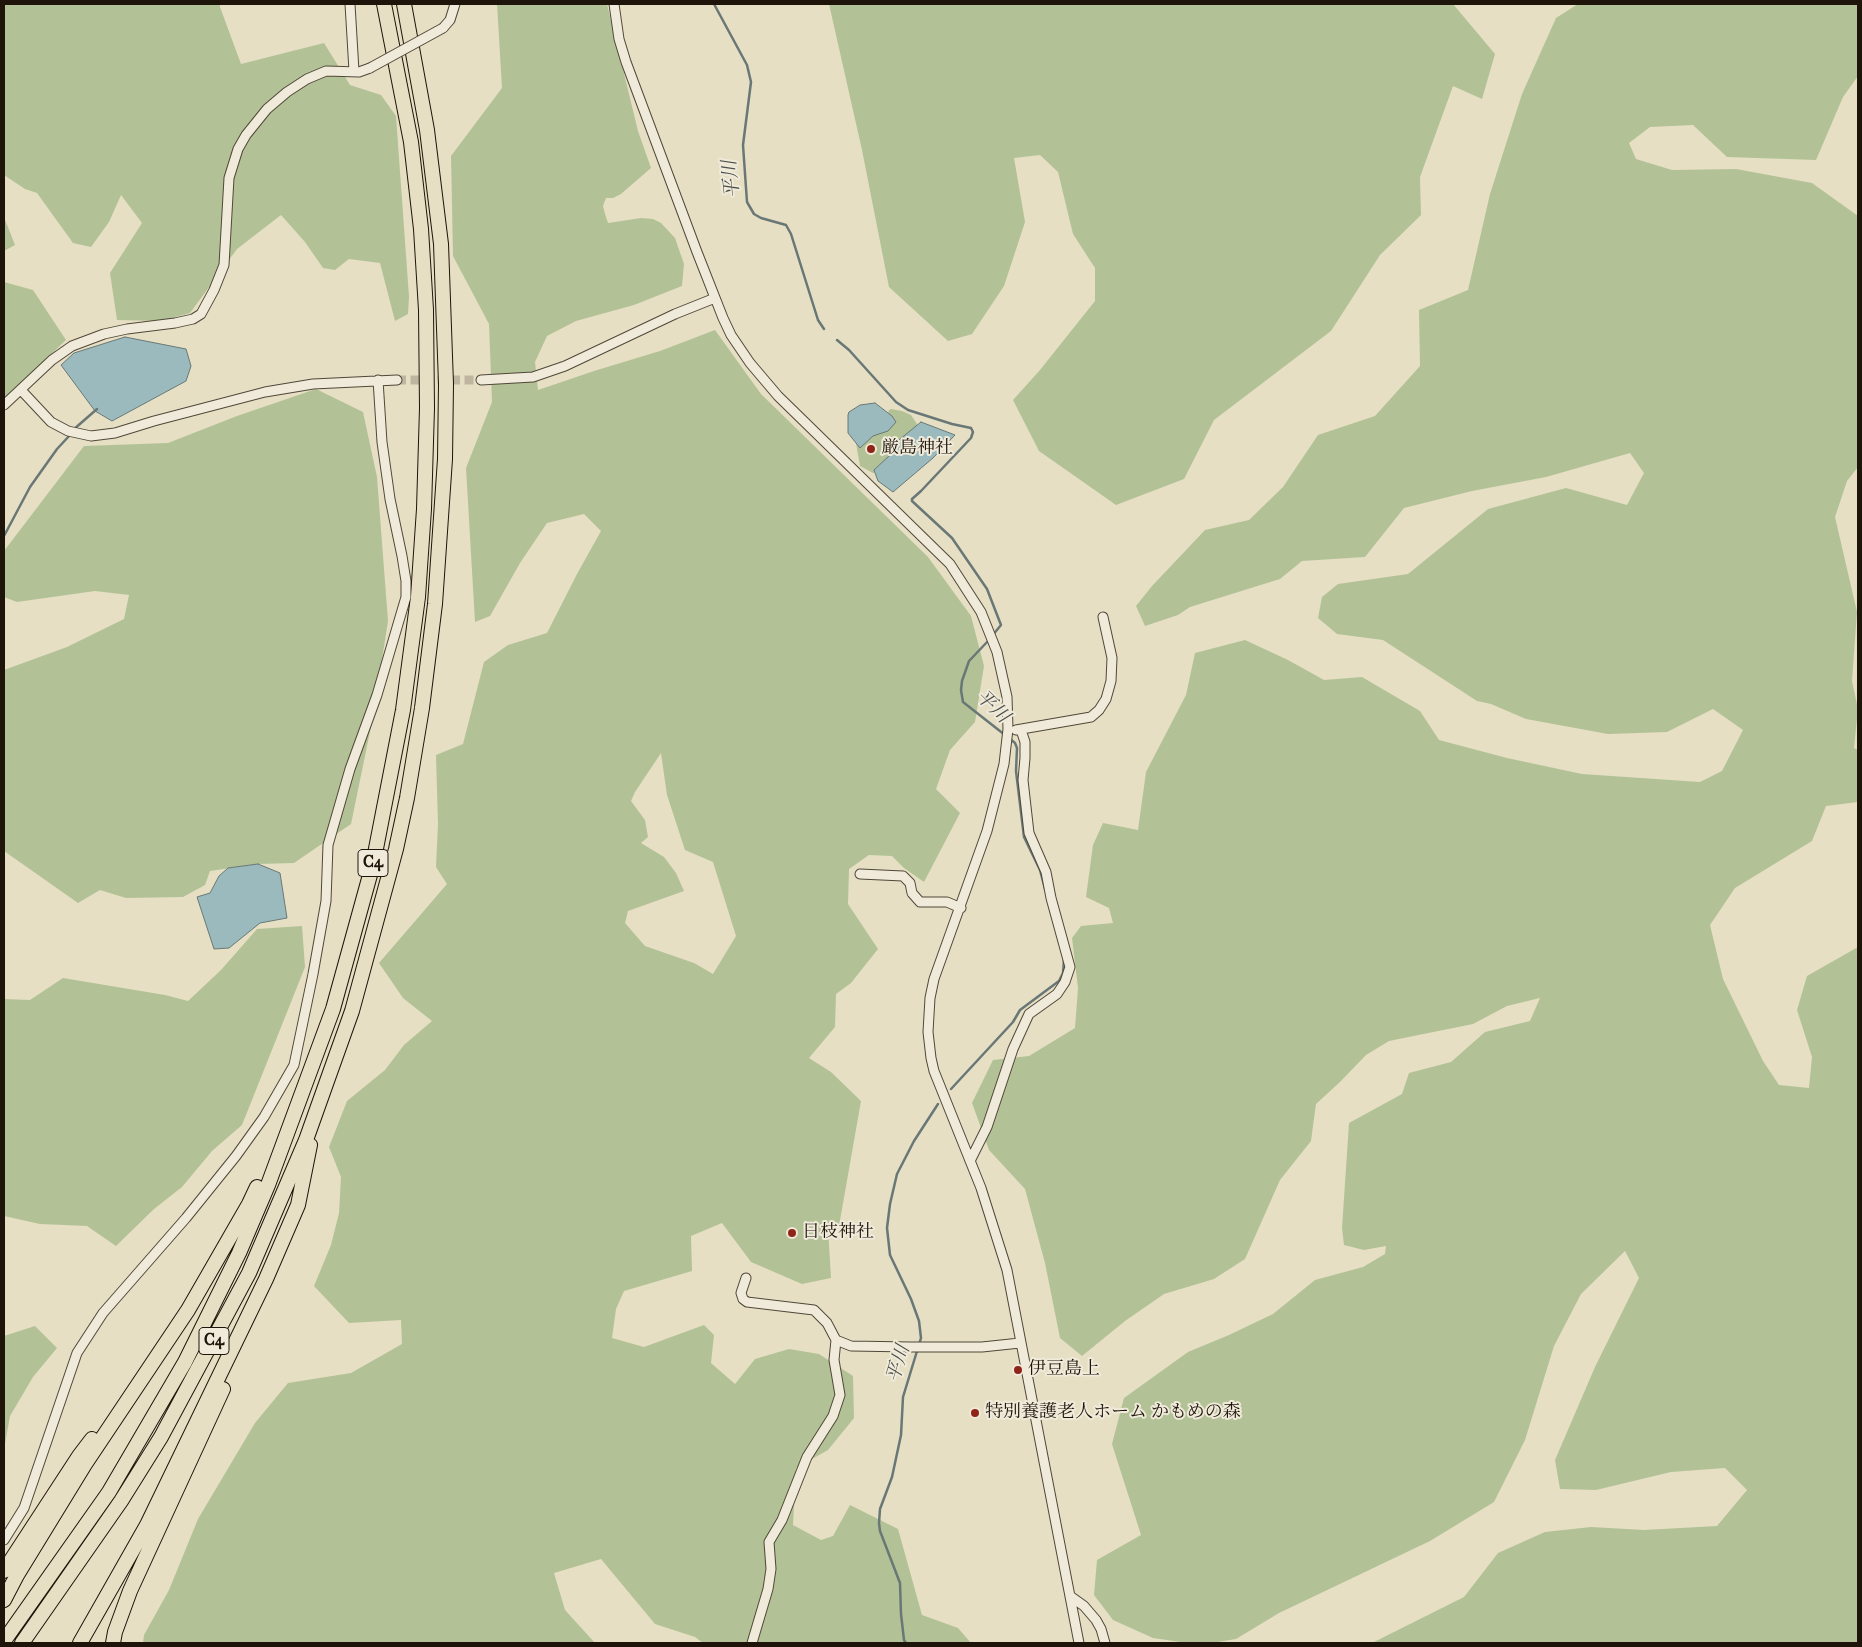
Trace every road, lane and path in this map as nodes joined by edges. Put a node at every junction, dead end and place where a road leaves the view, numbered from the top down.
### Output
1 (350, 4) edge
2 (384, 4) edge
3 (404, 4) edge
4 (455, 4) edge
5 (614, 4) edge
6 (354, 71) junction
7 (715, 298) junction
8 (378, 380) junction
9 (397, 380) tunnel mouth
10 (481, 380) tunnel mouth
11 (21, 390) junction
12 (4, 405) edge
13 (1103, 617) dead end
14 (1021, 730) junction
15 (1008, 734) junction
16 (860, 874) dead end
17 (961, 908) junction
18 (352, 1011) junction
19 (284, 1141) junction
20 (970, 1162) junction
21 (746, 1278) dead end
22 (266, 1279) junction
23 (836, 1340) junction
24 (1020, 1342) junction
25 (135, 1390) junction
26 (4, 1540) edge
27 (4, 1572) edge
28 (1070, 1596) junction
29 (4, 1600) edge
30 (4, 1641) edge
31 (22, 1643) edge
32 (80, 1643) edge
33 (113, 1643) edge
34 (752, 1643) edge
35 (1079, 1643) edge
36 (1105, 1643) edge

1 - 6 street
2 - 19 highway, C4
3 - 18 highway, C4
4 - 6 street, bridge
5 - 7 street
6 - 11 street
7 - 10 street
7 - 15 street
8 - 9 street
8 - 11 street
8 - 26 street
11 - 12 street
13 - 14 street
14 - 15 street
14 - 20 street
15 - 17 street
16 - 17 street
17 - 20 street
18 - 22 highway
18 - 31 highway, C4
19 - 25 highway
19 - 30 highway, C4
20 - 24 street
21 - 23 street
22 - 32 highway
22 - 33 highway
23 - 24 street
23 - 34 street
24 - 28 street
25 - 27 highway
25 - 29 highway
28 - 35 street
28 - 36 street

